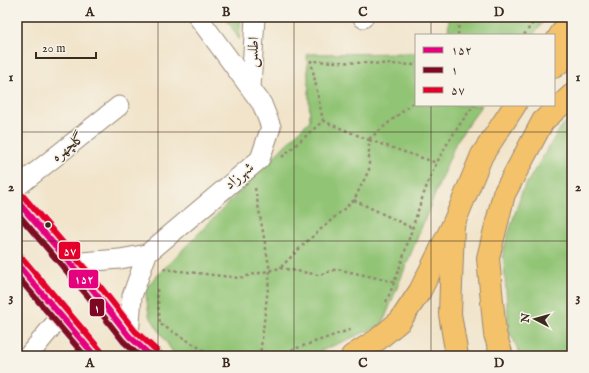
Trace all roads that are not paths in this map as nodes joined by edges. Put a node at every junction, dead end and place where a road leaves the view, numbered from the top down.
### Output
1 (198, 17) edge
2 (255, 17) edge
3 (572, 17) edge
4 (555, 43) edge
5 (572, 52) edge
6 (555, 66) edge
7 (251, 88) junction
8 (572, 95) edge
9 (119, 106) dead end
10 (514, 106) edge
11 (17, 187) edge
12 (17, 201) edge
13 (453, 225) junction
14 (147, 254) junction
15 (69, 263) junction
16 (17, 264) edge
17 (61, 316) junction
18 (129, 336) junction
19 (28, 356) edge
20 (95, 356) edge
21 (151, 356) edge
22 (352, 356) edge
23 (457, 356) edge
24 (502, 356) edge

1 - 7 street, شهرزاد
2 - 7 street, اطلس
3 - 4 main road
5 - 6 main road
7 - 14 street, شهرزاد
8 - 24 main road
9 - 11 street, گلچهره
10 - 13 main road
12 - 15 main road
13 - 22 main road
13 - 23 main road
14 - 15 street
14 - 18 street
15 - 18 main road
16 - 17 main road
17 - 19 street
17 - 20 main road
18 - 21 main road

